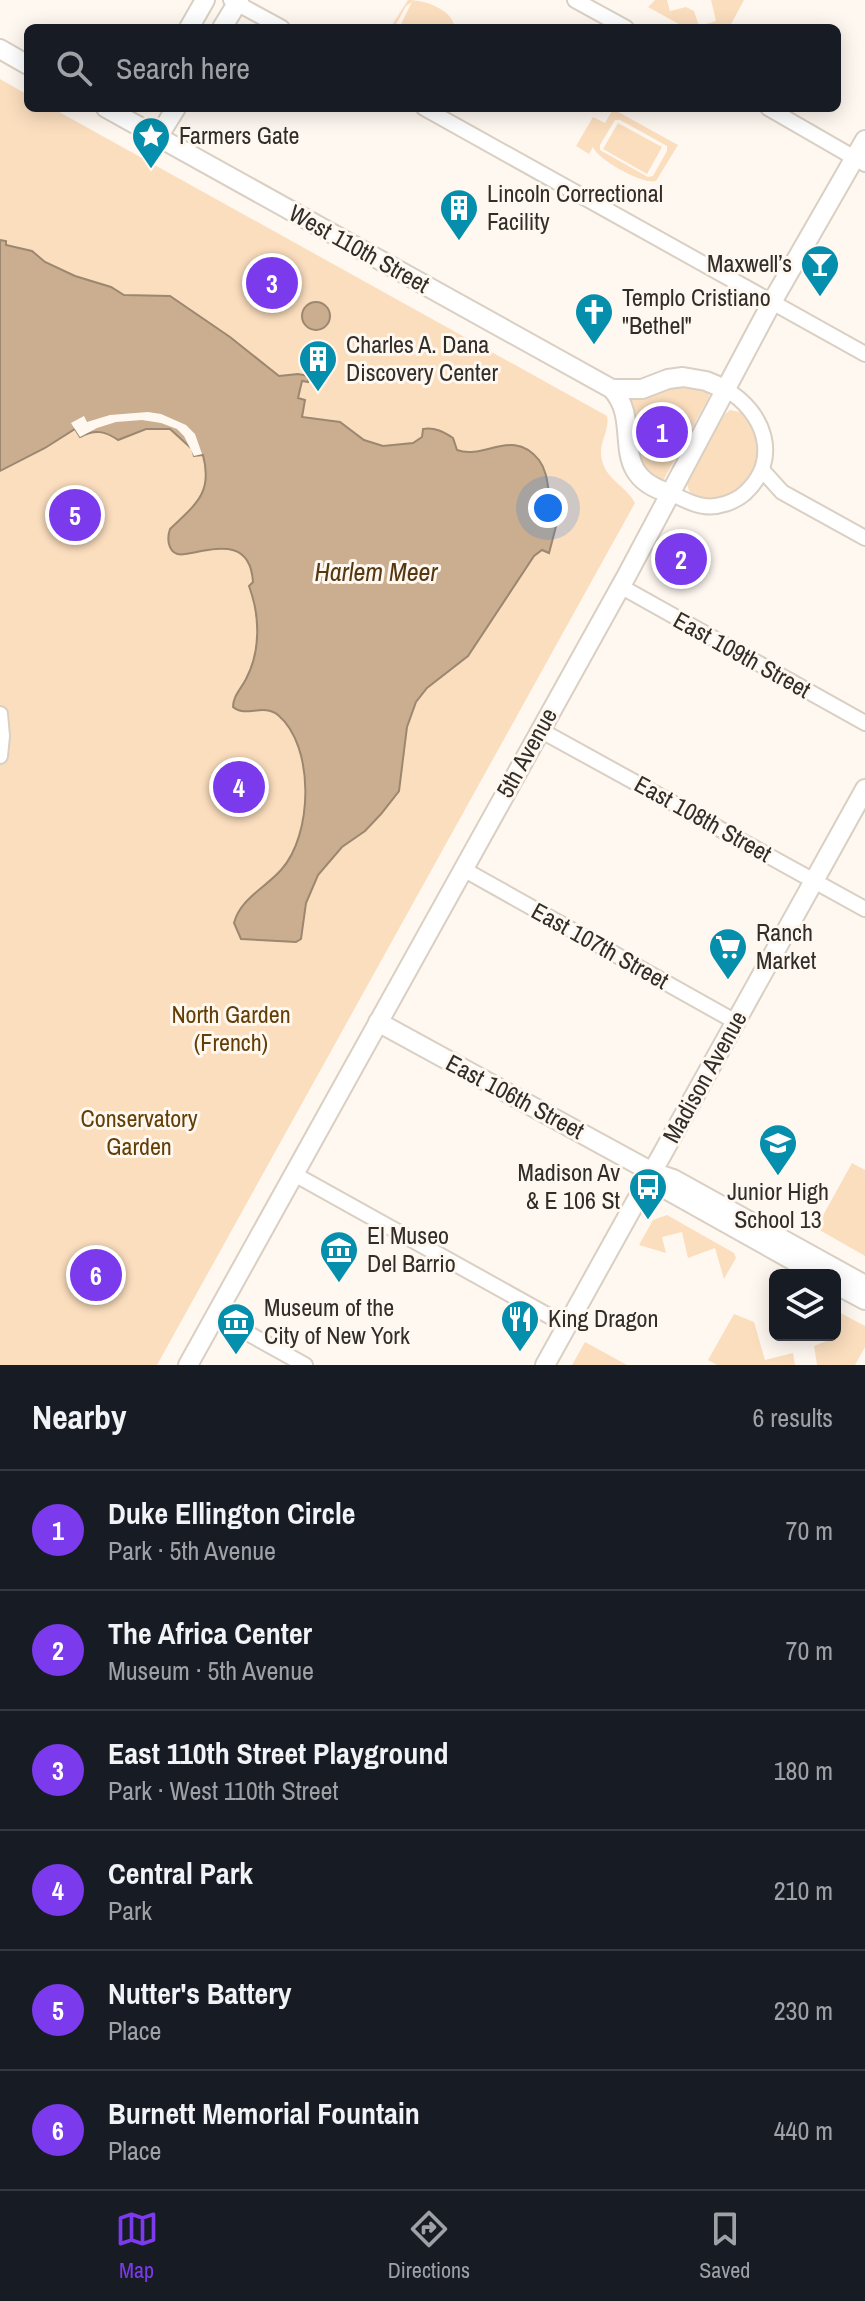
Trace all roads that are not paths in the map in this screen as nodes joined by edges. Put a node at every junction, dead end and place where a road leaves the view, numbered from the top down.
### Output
1 (205, 0) edge
2 (575, 0) edge
3 (236, 1) edge
4 (191, 24) edge
5 (224, 24) edge
6 (275, 24) edge
7 (619, 24) edge
8 (0, 49) edge
9 (24, 63) edge
10 (174, 112) edge
11 (431, 112) edge
12 (775, 112) edge
13 (140, 116) edge
14 (158, 137) junction
15 (865, 140) edge
16 (860, 161) edge
17 (772, 302) junction
18 (865, 354) edge
19 (613, 389) junction
20 (725, 389) junction
21 (763, 471) junction
22 (669, 493) junction
23 (865, 538) edge
24 (620, 586) junction
25 (0, 714) edge
26 (865, 723) edge
27 (540, 730) junction
28 (0, 756) edge
29 (865, 789) edge
30 (463, 869) junction
31 (814, 881) junction
32 (865, 909) edge
33 (378, 1022) junction
34 (736, 1022) junction
35 (652, 1172) junction
36 (294, 1174) junction
37 (808, 1269) edge
38 (865, 1285) edge
39 (841, 1287) edge
40 (865, 1300) edge
41 (215, 1315) junction
42 (567, 1326) junction
43 (188, 1365) edge
44 (305, 1365) edge
45 (545, 1365) edge

1 - 4 main road
2 - 7 street
3 - 5 main road
3 - 6 street
8 - 9 main road
10 - 14 main road
11 - 17 street
12 - 16 street
13 - 14 main road, West 110th Street
14 - 19 main road, West 110th Street
15 - 16 main road, 5th Avenue
16 - 17 main road, 5th Avenue
17 - 18 street
17 - 20 main road, 5th Avenue
19 - 20 main road
19 - 22 main road
20 - 21 street
20 - 22 main road, 5th Avenue
21 - 22 street
21 - 23 street
22 - 24 main road, 5th Avenue
24 - 26 street, East 109th Street
24 - 27 main road, 5th Avenue
25 - 28 street
27 - 30 main road, 5th Avenue
27 - 31 street, East 108th Street
29 - 31 main road, Madison Avenue
30 - 33 main road, 5th Avenue
30 - 34 street, East 107th Street
31 - 32 street, East 108th Street
31 - 34 main road, Madison Avenue
33 - 35 main road, East 106th Street
33 - 36 main road, 5th Avenue
34 - 35 main road, Madison Avenue
35 - 37 main road, East 106th Street
35 - 38 main road, East 106th Street
35 - 42 main road, Madison Avenue
36 - 41 main road, 5th Avenue
36 - 42 street
39 - 40 main road
41 - 43 main road, 5th Avenue
41 - 44 street
42 - 45 main road, Madison Avenue

